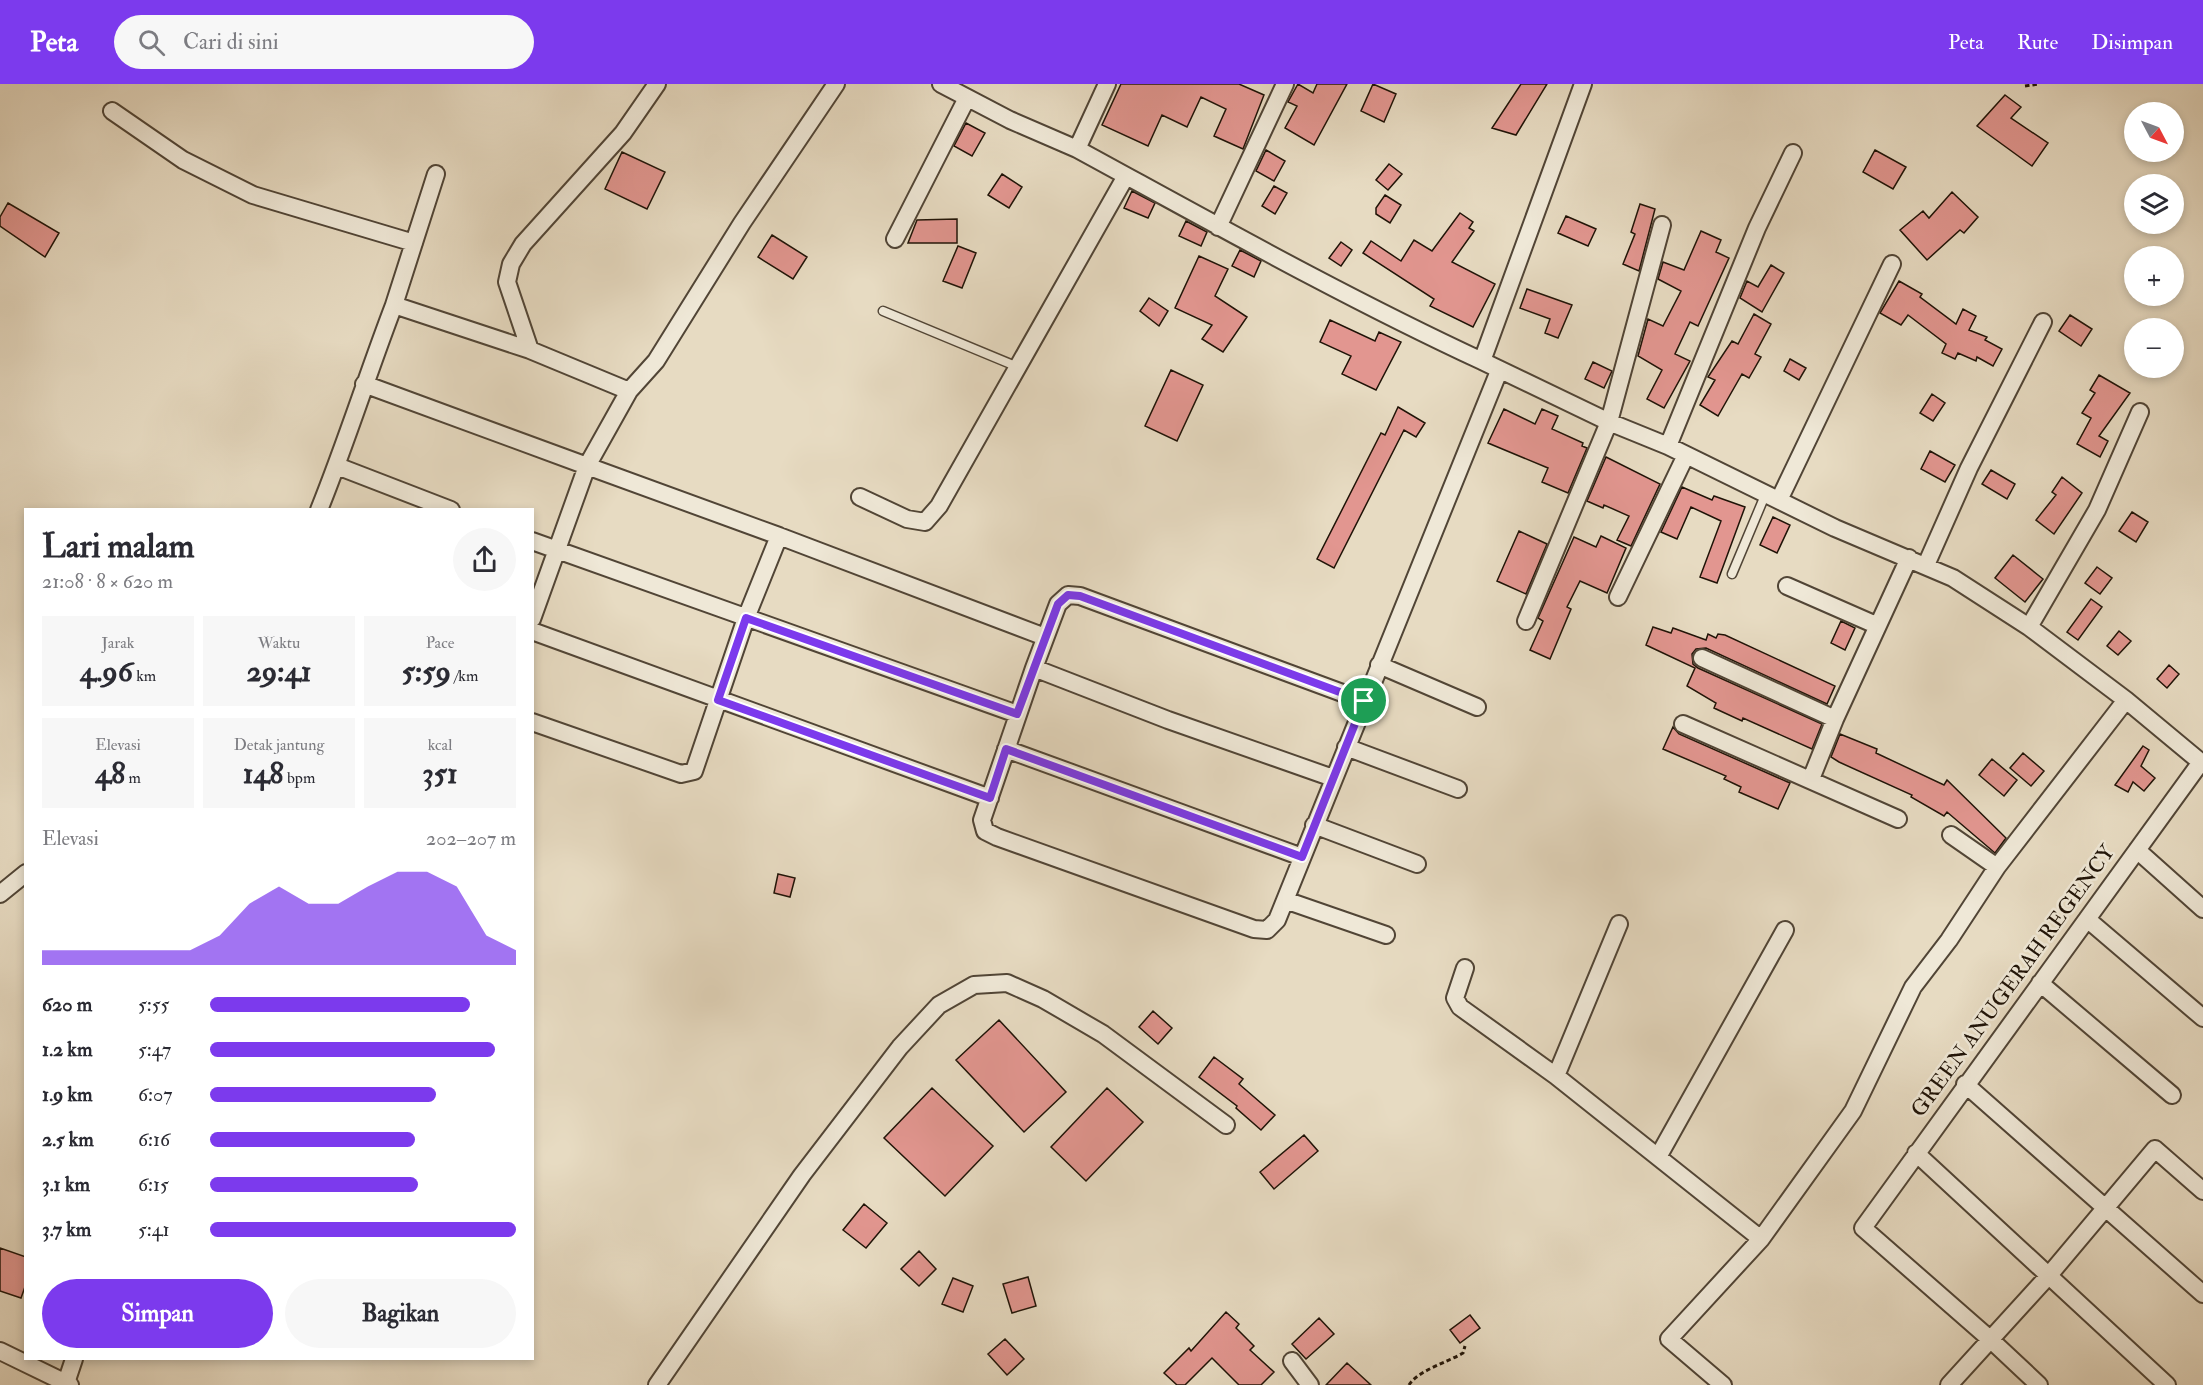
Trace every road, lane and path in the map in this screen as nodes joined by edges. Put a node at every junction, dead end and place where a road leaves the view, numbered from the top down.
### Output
1 (657, 84) edge
2 (836, 84) edge
3 (941, 84) edge
4 (1107, 84) edge
5 (1286, 84) edge
6 (1583, 84) edge
7 (2039, 84) edge
8 (2025, 86) dead end
9 (967, 98) junction
10 (112, 111) dead end
11 (1077, 149) junction
12 (1793, 153) dead end
13 (436, 174) dead end
14 (1126, 176) junction
15 (1662, 225) dead end
16 (1218, 227) junction
17 (895, 239) dead end
18 (414, 243) junction
19 (1892, 264) dead end
20 (394, 306) junction
21 (883, 311) dead end
22 (2043, 322) dead end
23 (530, 350) junction
24 (1482, 362) junction
25 (1018, 367) junction
26 (1499, 371) junction
27 (364, 384) junction
28 (629, 391) junction
29 (2140, 412) dead end
30 (1609, 422) junction
31 (1668, 446) junction
32 (1686, 455) junction
33 (337, 466) junction
34 (587, 466) junction
35 (860, 497) dead end
36 (1772, 497) junction
37 (320, 508) edge
38 (446, 508) edge
39 (779, 536) junction
40 (534, 542) edge
41 (558, 551) junction
42 (1909, 558) junction
43 (1926, 565) junction
44 (1732, 574) dead end
45 (1787, 586) dead end
46 (1618, 597) dead end
47 (534, 614) edge
48 (746, 618) junction
49 (1526, 621) dead end
50 (1876, 625) junction
51 (2029, 627) junction
52 (534, 632) edge
53 (1045, 637) junction
54 (1702, 658) dead end
55 (1379, 665) junction
56 (1034, 668) junction
57 (718, 700) junction
58 (2126, 700) junction
59 (1364, 701) junction
60 (1477, 707) dead end
61 (1017, 714) junction
62 (1835, 718) junction
63 (534, 724) edge
64 (1683, 724) dead end
65 (1346, 747) junction
66 (1006, 749) junction
67 (2202, 763) edge
68 (1333, 778) junction
69 (1811, 779) junction
70 (1458, 789) dead end
71 (990, 798) junction
72 (1898, 819) dead end
73 (1314, 825) junction
74 (1951, 835) dead end
75 (2137, 850) junction
76 (1302, 857) junction
77 (1417, 864) dead end
78 (1997, 867) junction
79 (24, 875) edge
80 (0, 894) edge
81 (1285, 900) junction
82 (2203, 909) edge
83 (2087, 919) junction
84 (1619, 924) dead end
85 (1785, 930) dead end
86 (1386, 935) dead end
87 (1464, 968) dead end
88 (2040, 983) junction
89 (2203, 1018) edge
90 (1556, 1076) junction
91 (1965, 1084) junction
92 (2172, 1095) dead end
93 (1226, 1125) dead end
94 (1916, 1153) junction
95 (1658, 1157) junction
96 (2203, 1191) edge
97 (2106, 1208) junction
98 (1761, 1239) junction
99 (2050, 1274) junction
100 (2203, 1293) edge
101 (1991, 1340) junction
102 (1465, 1346) dead end
103 (0, 1351) edge
104 (74, 1360) edge
105 (1292, 1361) dead end
106 (68, 1384) edge
107 (657, 1385) edge
108 (1310, 1385) edge
109 (1409, 1385) edge
110 (1723, 1385) edge
111 (1949, 1385) edge
112 (2039, 1385) edge
113 (2167, 1385) edge

1 - 23 street
2 - 28 street
3 - 9 street
4 - 11 street
5 - 16 street
6 - 24 street
7 - 8 path
9 - 11 street
9 - 17 street
10 - 18 street
11 - 14 street
12 - 31 street
13 - 18 street
14 - 16 street
14 - 25 street
15 - 30 street
16 - 24 street
18 - 20 street
19 - 36 street
20 - 23 street
20 - 27 street
21 - 25 lane
22 - 43 street
23 - 28 street
24 - 26 street
25 - 35 street
26 - 30 street
26 - 55 street
27 - 33 street
27 - 34 street
28 - 34 street
29 - 51 street
30 - 31 street
30 - 49 street
31 - 32 street
32 - 36 street
32 - 46 street
33 - 37 street
33 - 38 street
34 - 39 street
34 - 41 street
36 - 42 street
36 - 44 lane
39 - 48 street
39 - 53 street
40 - 41 street
41 - 47 street
41 - 48 street
42 - 43 street
42 - 50 street
43 - 51 street
45 - 50 street
48 - 57 street
48 - 61 street
50 - 62 street
51 - 58 street
52 - 57 street
53 - 56 street
53 - 59 street
54 - 62 street
55 - 59 street
55 - 60 street
56 - 61 street
56 - 68 street
57 - 63 street
57 - 71 street
58 - 67 street
58 - 78 street
59 - 65 street
61 - 66 street
62 - 69 street
64 - 69 street
65 - 68 street
65 - 70 street
66 - 71 street
66 - 76 street
67 - 75 street, GREEN ANUGERAH REGENCY
68 - 73 street
69 - 72 street
71 - 81 street
73 - 76 street
73 - 77 street
74 - 78 street
75 - 82 street
75 - 83 street, GREEN ANUGERAH REGENCY
76 - 81 street
78 - 98 street
79 - 80 street
81 - 86 street
83 - 88 street, GREEN ANUGERAH REGENCY
83 - 89 street
84 - 90 street
85 - 95 street
87 - 90 street
88 - 91 street, GREEN ANUGERAH REGENCY
88 - 92 street
90 - 95 street
91 - 94 street, GREEN ANUGERAH REGENCY
91 - 97 street
93 - 107 street
94 - 99 street
94 - 101 street, GREEN ANUGERAH REGENCY
95 - 98 street
96 - 97 street
97 - 99 street
97 - 100 street
98 - 110 street
99 - 101 street
99 - 113 street
101 - 111 street
101 - 112 street
102 - 109 path
103 - 106 street
104 - 106 street
105 - 108 street

